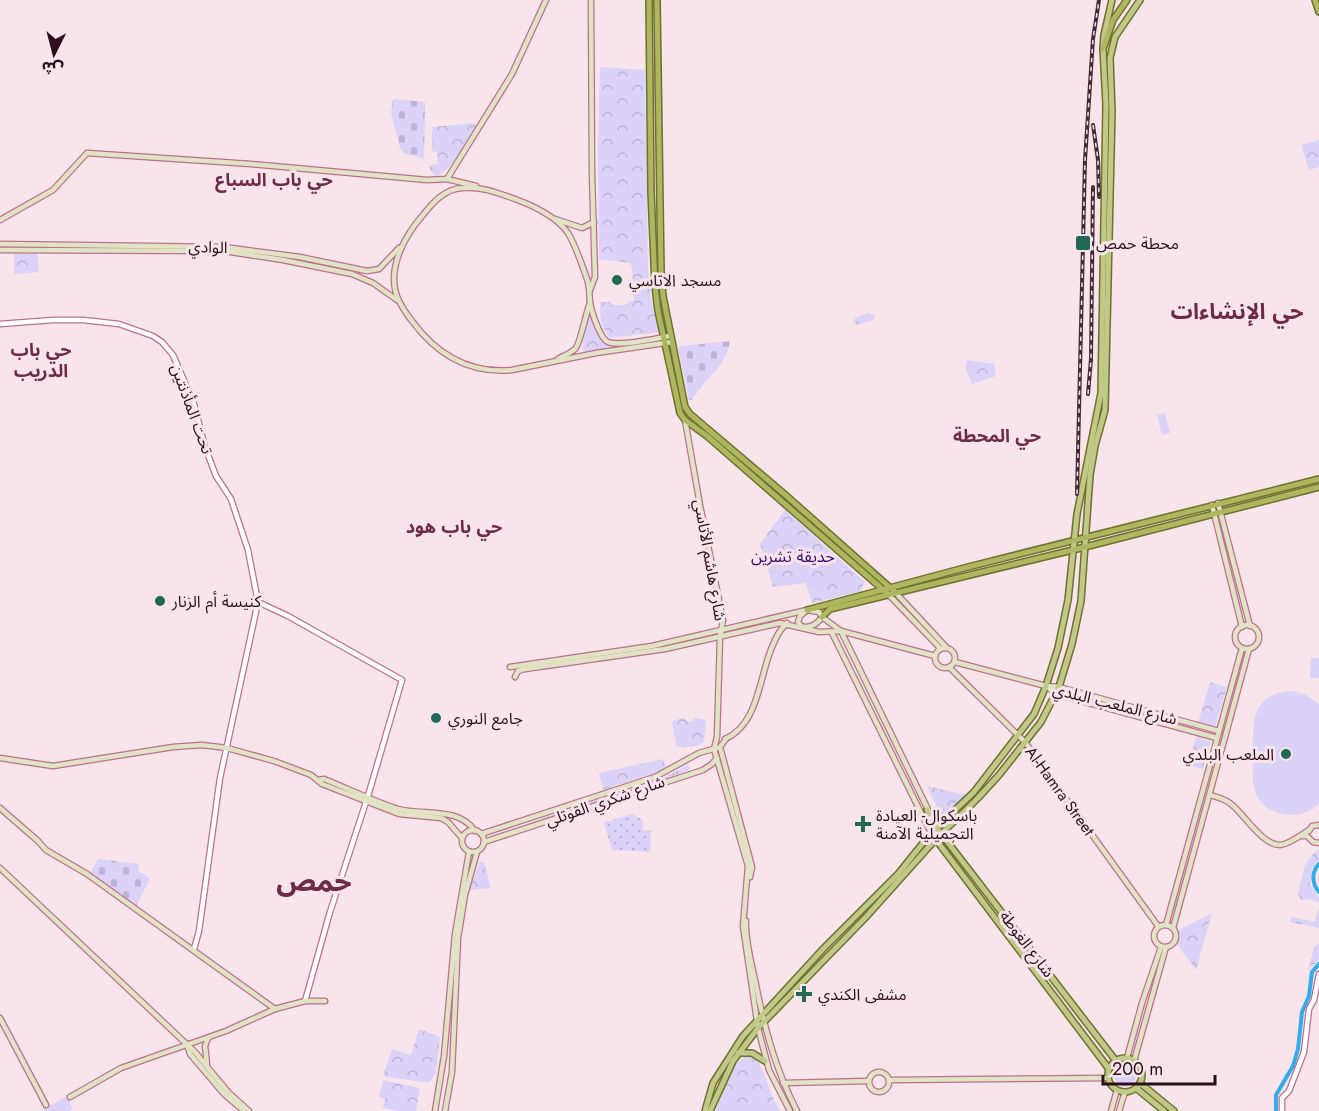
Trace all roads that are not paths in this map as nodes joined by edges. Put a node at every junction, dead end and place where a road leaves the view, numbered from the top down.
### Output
1 (546, 0) edge
2 (591, 0) edge
3 (649, 0) edge
4 (657, 0) edge
5 (1112, 0) edge
6 (1127, 0) edge
7 (1140, 0) edge
8 (1315, 0) edge
9 (1319, 12) edge
10 (1103, 49) junction
11 (447, 179) junction
12 (481, 188) junction
13 (553, 219) junction
14 (0, 220) edge
15 (594, 222) junction
16 (403, 243) junction
17 (0, 244) edge
18 (0, 250) edge
19 (590, 291) junction
20 (399, 302) junction
21 (590, 303) junction
22 (0, 324) edge
23 (668, 339) junction
24 (579, 344) junction
25 (579, 357) junction
26 (552, 361) junction
27 (690, 414) junction
28 (686, 420) junction
29 (1319, 479) edge
30 (1319, 487) edge
31 (1215, 504) junction
32 (1217, 513) junction
33 (1085, 538) junction
34 (1076, 540) junction
35 (1085, 547) junction
36 (1074, 550) junction
37 (894, 590) junction
38 (886, 592) junction
39 (258, 602) junction
40 (807, 610) junction
41 (822, 617) junction
42 (787, 623) junction
43 (1250, 626) junction
44 (804, 627) junction
45 (1242, 627) junction
46 (722, 631) junction
47 (841, 631) junction
48 (832, 633) junction
49 (720, 637) junction
50 (943, 648) junction
51 (1242, 648) junction
52 (1249, 649) junction
53 (935, 657) junction
54 (955, 662) junction
55 (510, 667) dead end
56 (949, 667) junction
57 (515, 677) dead end
58 (1046, 686) junction
59 (1059, 687) junction
60 (1056, 694) junction
61 (1219, 731) junction
62 (1019, 736) junction
63 (717, 737) junction
64 (1217, 738) junction
65 (726, 739) junction
66 (1025, 742) junction
67 (226, 748) junction
68 (717, 748) junction
69 (706, 750) junction
70 (719, 756) junction
71 (0, 758) edge
72 (712, 764) junction
73 (1210, 795) junction
74 (367, 799) junction
75 (0, 808) edge
76 (927, 810) junction
77 (947, 818) junction
78 (465, 821) junction
79 (1318, 824) edge
80 (454, 828) junction
81 (937, 828) junction
82 (1309, 830) junction
83 (476, 831) junction
84 (932, 833) junction
85 (481, 834) junction
86 (941, 834) junction
87 (1299, 836) junction
88 (1309, 837) junction
89 (462, 838) junction
90 (935, 840) junction
91 (484, 842) junction
92 (1319, 843) edge
93 (468, 852) junction
94 (477, 852) junction
95 (0, 868) edge
96 (1166, 925) junction
97 (1158, 926) junction
98 (1173, 928) junction
99 (1164, 947) junction
100 (194, 949) junction
101 (1319, 974) edge
102 (305, 1001) junction
103 (325, 1001) dead end
104 (275, 1009) junction
105 (0, 1018) edge
106 (763, 1018) junction
107 (756, 1021) junction
108 (758, 1028) junction
109 (208, 1038) junction
110 (187, 1045) junction
111 (738, 1053) junction
112 (1127, 1058) junction
113 (765, 1060) junction
114 (1116, 1060) junction
115 (1134, 1061) junction
116 (207, 1064) junction
117 (1109, 1069) junction
118 (1108, 1078) junction
119 (888, 1080) junction
120 (869, 1081) junction
121 (783, 1083) junction
122 (1138, 1085) junction
123 (1117, 1090) junction
124 (1125, 1092) junction
125 (70, 1096) dead end
126 (46, 1105) dead end
127 (244, 1111) edge
128 (249, 1111) edge
129 (435, 1111) edge
130 (445, 1111) edge
131 (705, 1111) edge
132 (710, 1111) edge
133 (790, 1111) edge
134 (797, 1111) edge
135 (1111, 1111) edge
136 (1119, 1111) edge
137 (1164, 1111) edge
138 (1174, 1111) edge
139 (1282, 1111) edge

1 - 11 main road
2 - 15 main road
3 - 23 highway
4 - 23 highway
5 - 10 main road
6 - 10 highway
7 - 33 main road
8 - 9 highway
10 - 34 main road
11 - 12 main road
11 - 14 main road
12 - 13 main road
12 - 16 main road
13 - 15 main road
13 - 19 main road
15 - 19 main road
16 - 17 main road, الوادي
16 - 20 main road
18 - 20 main road, الوادي
19 - 21 main road
20 - 26 main road
21 - 23 main road
21 - 24 main road
22 - 39 street, تحت المأذنتين
23 - 25 main road
23 - 27 highway
23 - 28 highway
24 - 25 main road
24 - 26 main road
25 - 26 main road
27 - 28 main road
27 - 37 highway
28 - 38 highway
28 - 46 main road, شارع هاشم الأتاسي
29 - 31 highway
30 - 32 highway
31 - 32 main road
31 - 33 highway
32 - 35 highway
32 - 43 main road
32 - 45 main road
33 - 34 highway
33 - 35 main road
34 - 36 main road
34 - 37 highway
35 - 36 highway
35 - 59 main road
36 - 37 highway
36 - 58 main road
37 - 38 highway
37 - 50 main road
38 - 40 highway
38 - 41 highway
38 - 50 main road
39 - 67 street
39 - 74 street
40 - 41 main road
40 - 44 main road
40 - 46 main road
41 - 44 main road
41 - 47 main road
42 - 44 main road
42 - 49 main road
42 - 65 main road
43 - 45 main road
43 - 52 main road
44 - 48 main road
45 - 51 main road
46 - 49 main road, شارع هاشم الأتاسي
46 - 55 main road
47 - 48 main road
47 - 53 main road
47 - 76 main road
48 - 84 main road
49 - 57 main road
49 - 63 main road, شارع هاشم الأتاسي
50 - 53 main road
50 - 54 main road
51 - 52 main road
51 - 61 main road
52 - 73 main road
53 - 56 main road
54 - 56 main road
54 - 58 main road
56 - 62 main road, Al-Hamra Street
58 - 59 main road, شارع الملعب البلدي
58 - 60 main road, شارع الملعب البلدي
58 - 62 main road
59 - 60 main road
59 - 61 main road, شارع الملعب البلدي
60 - 64 main road, شارع الملعب البلدي
60 - 66 main road
61 - 64 main road
62 - 66 main road, Al-Hamra Street
62 - 77 main road
63 - 65 main road
63 - 68 main road, شارع هاشم الأتاسي
64 - 96 main road
65 - 68 main road
66 - 86 main road
66 - 97 main road, Al-Hamra Street
67 - 71 main road
67 - 74 main road
67 - 100 street
68 - 69 main road, شارع شكري القوتلي
68 - 70 main road
69 - 72 main road
69 - 85 main road, شارع شكري القوتلي
70 - 72 main road, شارع شكري القوتلي
70 - 106 main road
70 - 107 main road
72 - 91 main road, شارع شكري القوتلي
73 - 87 main road
73 - 98 main road
74 - 78 main road
74 - 80 main road
74 - 102 street
75 - 100 main road
76 - 77 main road
76 - 81 main road
77 - 81 main road
78 - 80 main road
78 - 83 main road
79 - 82 main road
80 - 89 main road
81 - 84 main road
81 - 86 main road, شارع الغوطة
82 - 87 main road
82 - 88 main road
83 - 85 main road
83 - 89 main road
84 - 90 main road
84 - 106 main road
85 - 91 main road
86 - 90 main road
86 - 114 main road, شارع الغوطة
87 - 88 main road
88 - 92 main road
89 - 93 main road
90 - 106 main road
90 - 117 main road
91 - 94 main road
93 - 94 main road
93 - 129 main road
94 - 130 main road
95 - 110 main road
96 - 97 main road
96 - 98 main road
97 - 99 main road
98 - 99 main road
99 - 112 main road
99 - 115 main road
100 - 104 main road
101 - 139 street
102 - 103 main road
102 - 104 main road
104 - 109 main road
105 - 126 main road
106 - 107 main road
106 - 108 main road
106 - 121 main road
107 - 108 main road
107 - 131 main road
108 - 111 main road
108 - 113 main road
109 - 110 main road
109 - 116 main road
110 - 116 main road
110 - 125 main road
110 - 127 main road
111 - 113 main road
111 - 132 main road
112 - 114 main road
112 - 115 main road
113 - 133 main road
114 - 117 main road
115 - 122 main road
116 - 128 main road
117 - 118 main road
118 - 119 main road
118 - 123 main road
119 - 120 main road
119 - 120 main road
120 - 121 main road
121 - 134 main road
122 - 124 main road
122 - 137 main road
122 - 138 main road
123 - 124 main road
123 - 135 main road
124 - 136 main road

